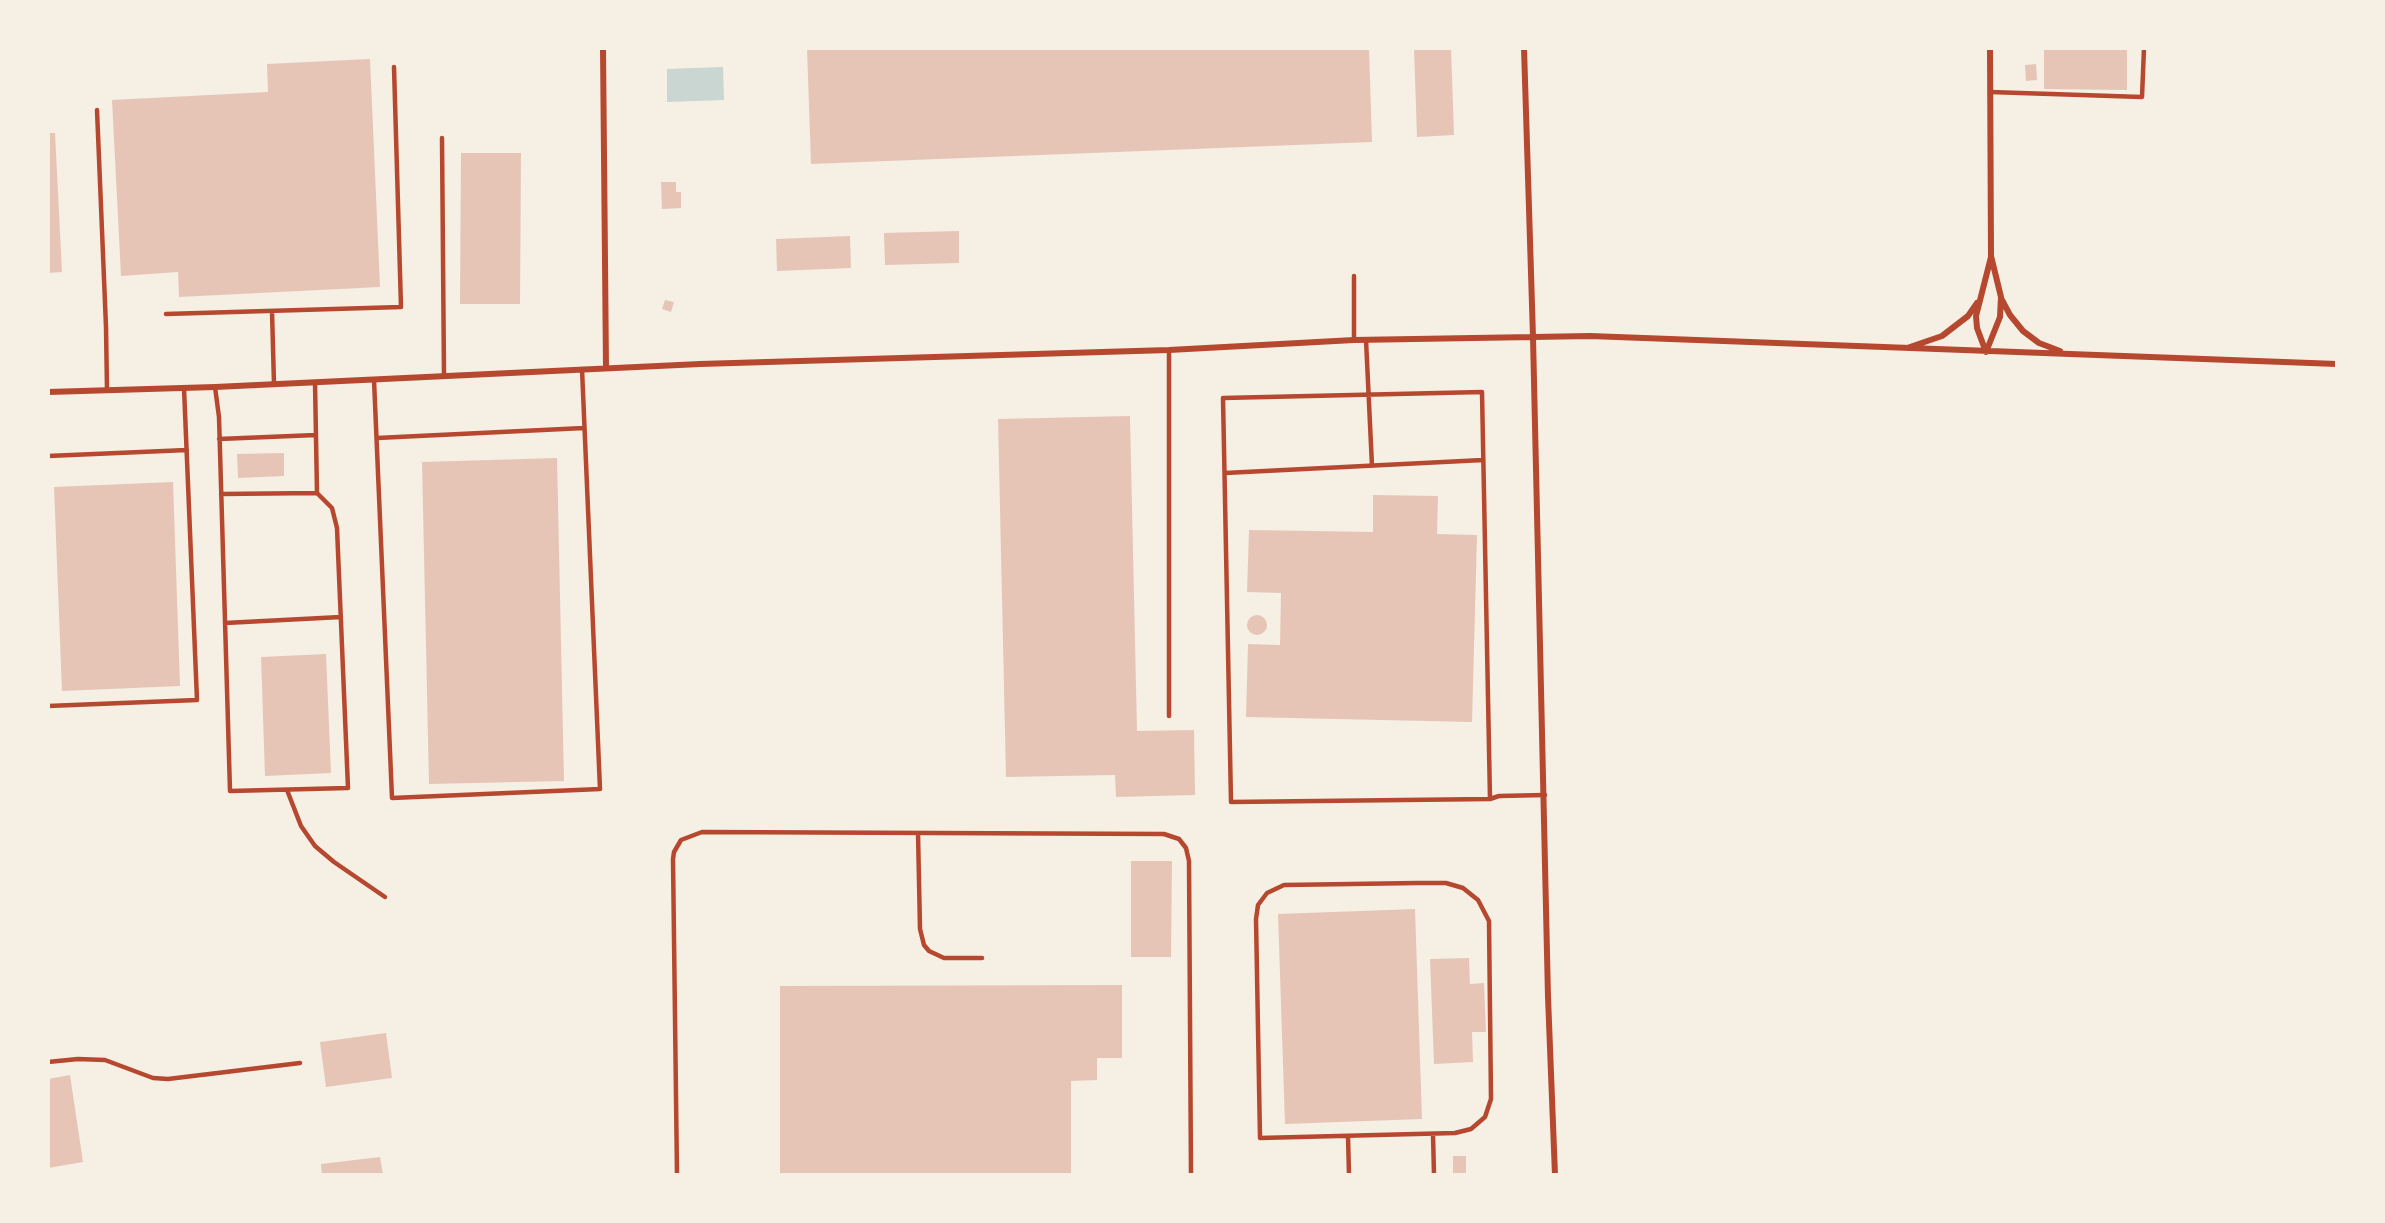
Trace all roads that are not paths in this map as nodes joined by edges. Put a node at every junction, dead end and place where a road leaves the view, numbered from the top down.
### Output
1 (603, 48) edge
2 (1524, 48) edge
3 (1990, 48) edge
4 (2144, 48) edge
5 (394, 68) dead end
6 (1990, 92) junction
7 (97, 110) dead end
8 (442, 138) dead end
9 (1991, 256) junction
10 (1354, 276) dead end
11 (2001, 297) junction
12 (1977, 303) junction
13 (272, 311) junction
14 (166, 314) dead end
15 (1533, 337) junction
16 (1354, 340) junction
17 (1366, 340) junction
18 (1896, 349) junction
19 (1169, 350) junction
20 (1986, 352) junction
21 (2079, 353) junction
22 (2337, 364) edge
23 (606, 368) junction
24 (582, 369) junction
25 (444, 376) junction
26 (374, 380) junction
27 (315, 382) junction
28 (274, 384) junction
29 (215, 387) junction
30 (184, 388) junction
31 (106, 390) junction
32 (48, 392) edge
33 (1368, 395) junction
34 (584, 428) junction
35 (316, 435) junction
36 (376, 438) junction
37 (219, 439) junction
38 (187, 450) junction
39 (48, 456) edge
40 (1483, 460) junction
41 (1372, 466) junction
42 (1225, 473) junction
43 (317, 493) junction
44 (221, 494) junction
45 (341, 616) junction
46 (225, 623) junction
47 (48, 706) edge
48 (1169, 716) dead end
49 (287, 790) junction
50 (1545, 795) junction
51 (1490, 799) junction
52 (918, 833) junction
53 (385, 897) dead end
54 (982, 958) dead end
55 (48, 1062) edge
56 (300, 1063) dead end
57 (1433, 1134) junction
58 (1348, 1136) junction
59 (677, 1175) edge
60 (1191, 1175) edge
61 (1349, 1175) edge
62 (1434, 1175) edge
63 (1556, 1175) edge

1 - 23 street
2 - 15 street
3 - 6 street
4 - 6 lane
5 - 13 lane
6 - 9 street
7 - 31 lane
8 - 25 lane
9 - 11 street
9 - 12 street
10 - 16 lane
11 - 20 street
11 - 21 street
12 - 18 street
12 - 20 street
13 - 14 lane
13 - 28 lane
15 - 17 street
15 - 18 street
15 - 50 street
16 - 17 street
16 - 19 street
17 - 33 lane
18 - 20 street
19 - 23 street
19 - 48 lane
20 - 21 street
21 - 22 street
23 - 24 street
24 - 25 street
24 - 34 lane
25 - 26 street
26 - 27 street
26 - 36 lane
27 - 28 street
27 - 35 lane
28 - 29 street
29 - 30 street
29 - 37 lane
30 - 31 street
30 - 38 lane
31 - 32 street
33 - 40 lane
33 - 41 lane
33 - 42 lane
34 - 36 lane
34 - 36 lane
35 - 37 lane
35 - 43 lane
37 - 44 lane
38 - 39 lane
38 - 47 lane
40 - 41 lane
40 - 51 lane
41 - 42 lane
42 - 51 lane
43 - 44 lane
43 - 45 lane
44 - 46 lane
45 - 46 lane
45 - 49 lane
46 - 49 lane
49 - 53 lane
50 - 51 lane
50 - 63 street
52 - 54 lane
52 - 59 lane
52 - 60 lane
55 - 56 lane
57 - 58 lane
57 - 58 lane
57 - 62 lane
58 - 61 lane

